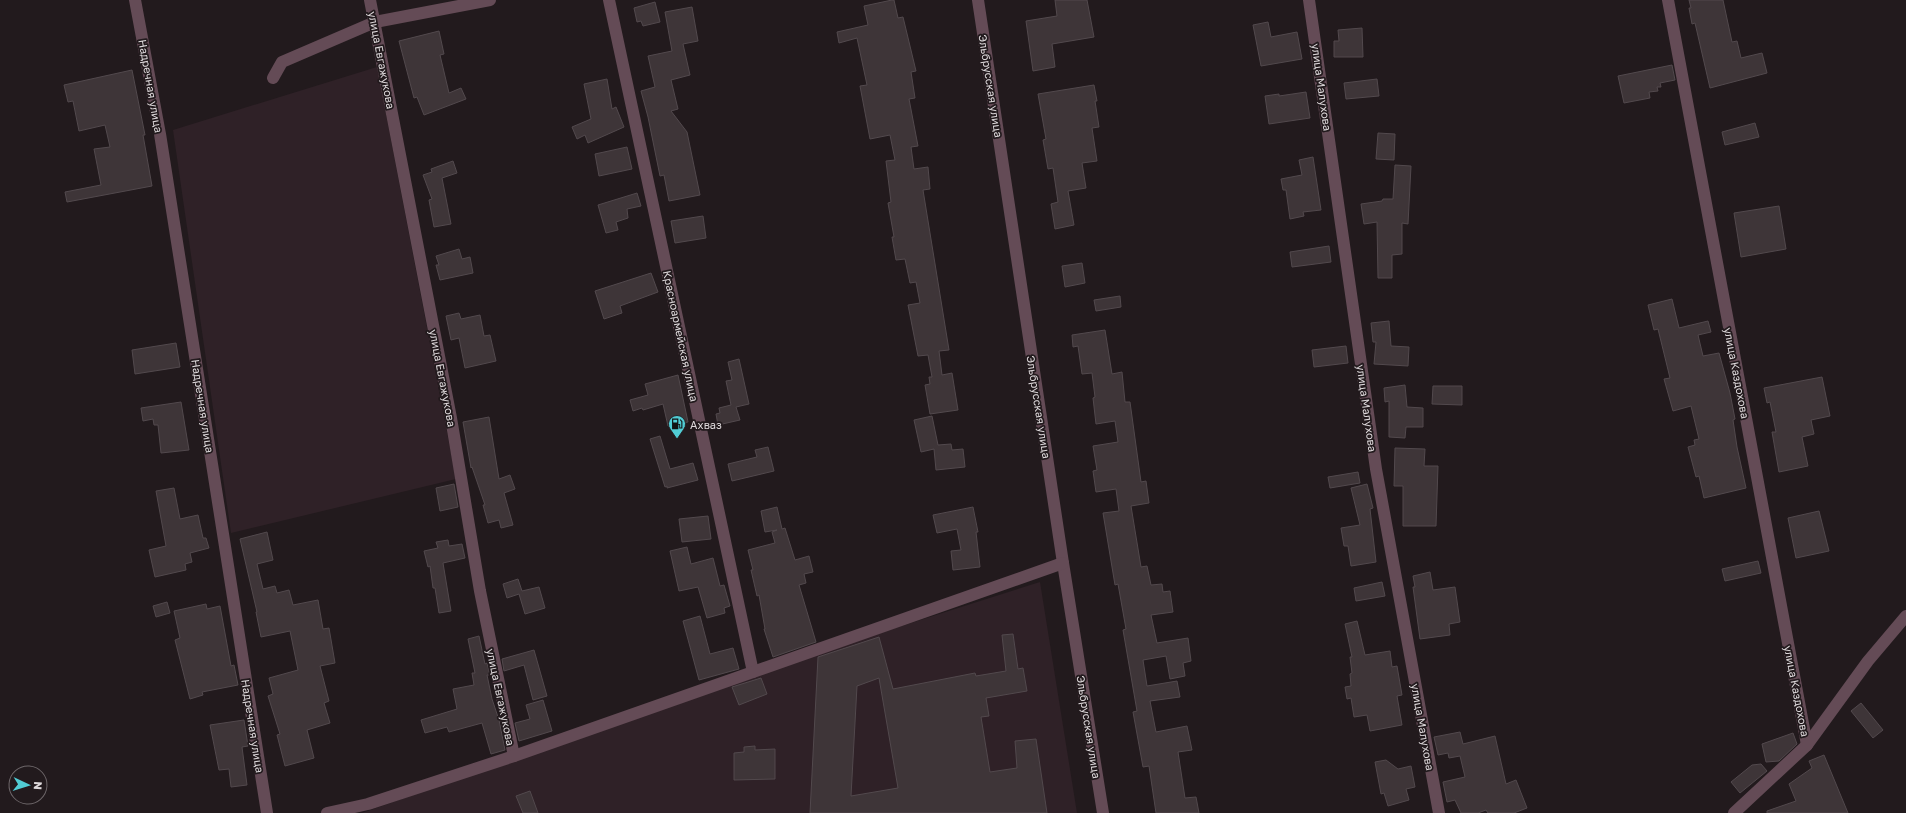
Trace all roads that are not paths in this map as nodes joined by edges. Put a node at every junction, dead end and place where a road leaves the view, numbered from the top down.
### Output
1 (135, 0) edge
2 (370, 0) edge
3 (490, 0) edge
4 (609, 0) edge
5 (978, 0) edge
6 (1309, 0) edge
7 (1668, 0) edge
8 (375, 22) junction
9 (273, 78) dead end
10 (1063, 563) junction
11 (1906, 616) edge
12 (753, 672) junction
13 (1807, 745) junction
14 (514, 756) junction
15 (267, 813) edge
16 (327, 813) edge
17 (1103, 813) edge
18 (1439, 813) edge
19 (1734, 813) edge

1 - 15 street, Надречная улица
2 - 8 street, улица Евгажукова
3 - 8 street
4 - 12 street, Красноармейская улица
5 - 10 street, Эльбрусская улица
6 - 18 street, улица Малухова
7 - 13 street, улица Каздохова
8 - 9 street
8 - 14 street, улица Евгажукова
10 - 12 street
10 - 17 street, Эльбрусская улица
11 - 13 street
12 - 14 street
13 - 19 street
14 - 16 street

